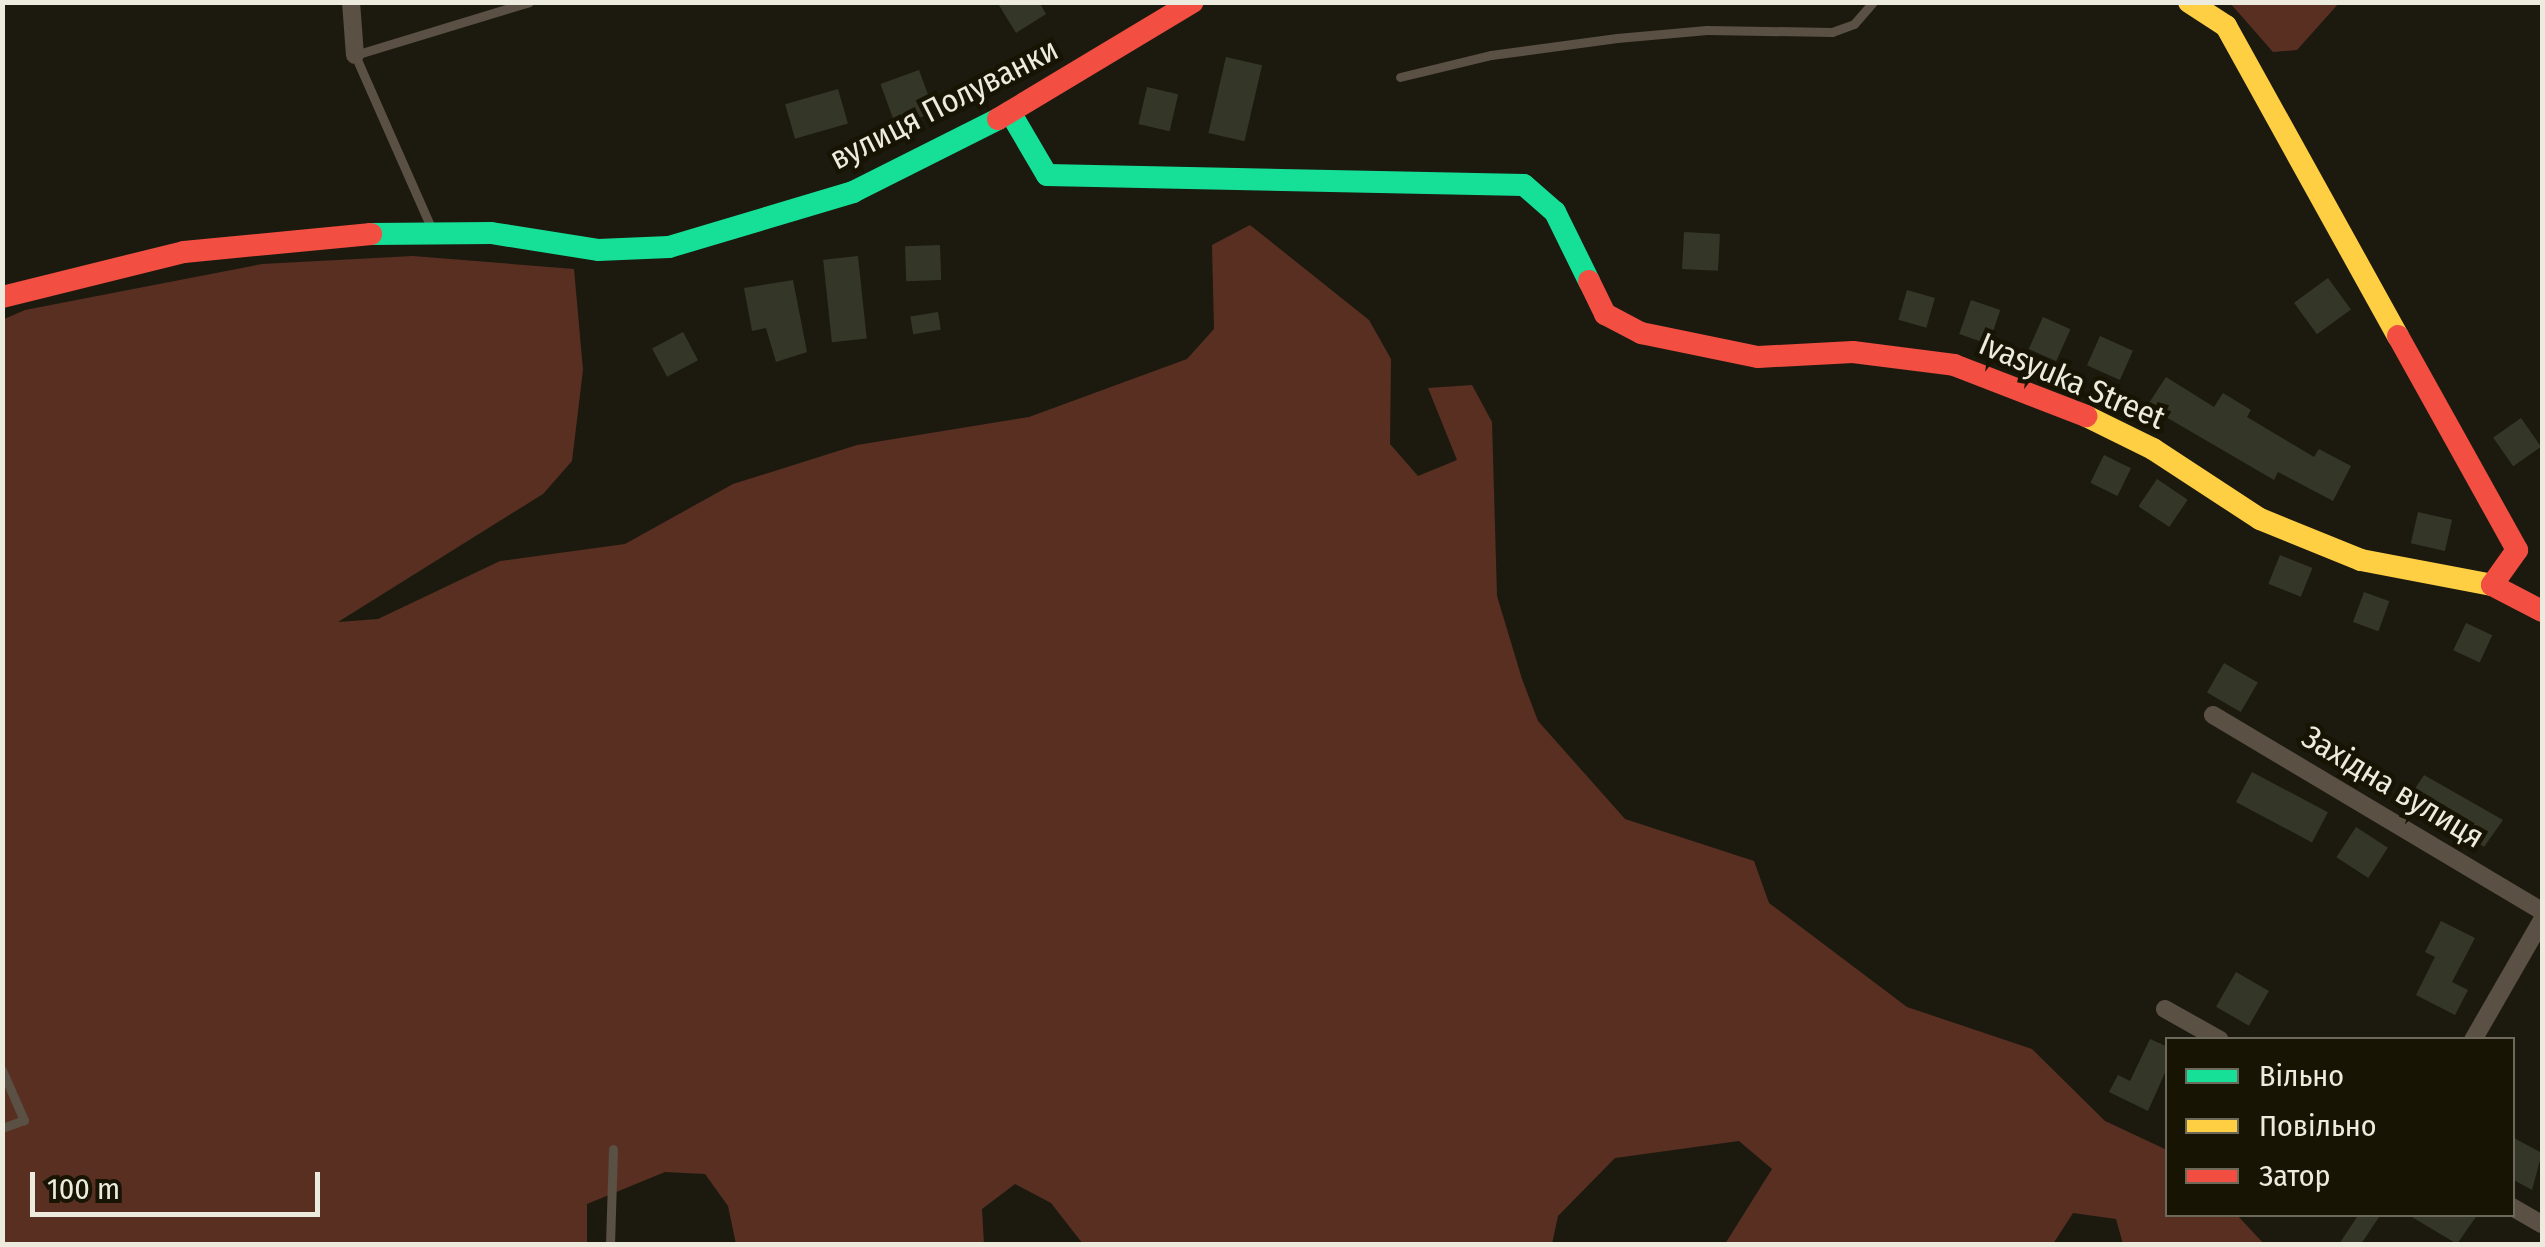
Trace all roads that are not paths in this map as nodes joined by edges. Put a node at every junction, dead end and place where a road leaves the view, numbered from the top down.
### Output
1 (351, 2) edge
2 (529, 2) edge
3 (1193, 2) edge
4 (1873, 2) edge
5 (2189, 2) edge
6 (355, 55) junction
7 (1400, 77) dead end
8 (1010, 112) junction
9 (434, 234) junction
10 (2, 297) edge
11 (2492, 585) junction
12 (2542, 611) edge
13 (2213, 716) dead end
14 (2542, 911) edge
15 (2542, 920) edge
16 (2165, 1009) dead end
17 (2215, 1037) edge
18 (2476, 1037) edge
19 (2, 1070) edge
20 (2, 1128) edge
21 (613, 1149) dead end
22 (2515, 1208) edge
23 (2542, 1224) edge
24 (610, 1244) edge

1 - 6 street
2 - 6 lane
3 - 8 street, вулиця Полуванки
4 - 7 lane
5 - 11 street
6 - 9 lane
8 - 9 street, вулиця Полуванки
8 - 11 street, Ivasyuka Street
9 - 10 street, вулиця Полуванки
11 - 12 street, Ivasyuka Street
13 - 14 street, Західна вулиця
15 - 18 street
16 - 17 street
19 - 20 lane
21 - 24 lane
22 - 23 street

